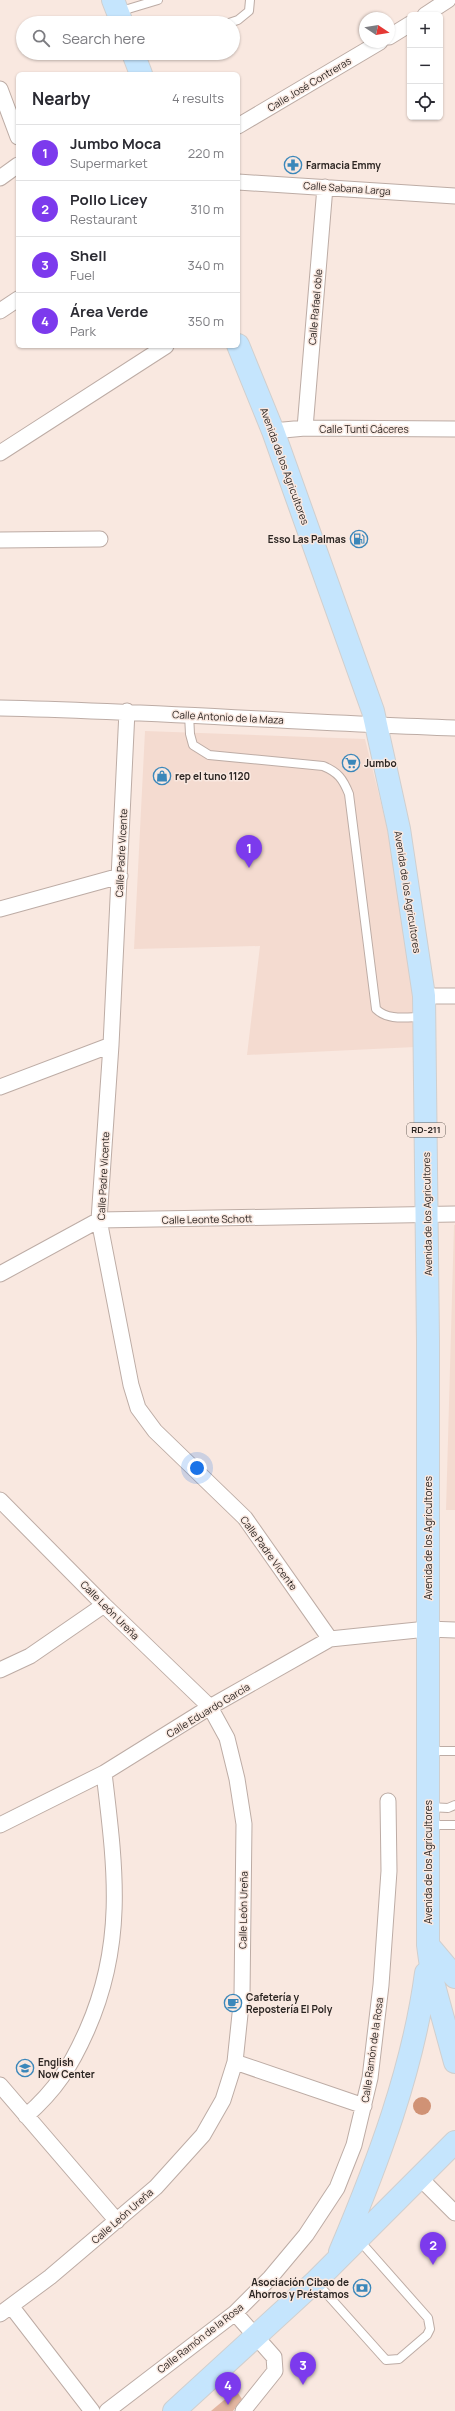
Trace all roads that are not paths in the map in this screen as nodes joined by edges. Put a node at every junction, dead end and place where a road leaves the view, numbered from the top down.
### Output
1 (158, 0) edge
2 (250, 0) edge
3 (448, 0) edge
4 (117, 12) edge
5 (430, 12) edge
6 (240, 18) edge
7 (407, 26) edge
8 (395, 33) edge
9 (370, 48) edge
10 (0, 89) edge
11 (240, 125) edge
12 (16, 132) edge
13 (16, 167) edge
14 (0, 178) edge
15 (240, 182) edge
16 (325, 187) junction
17 (455, 196) edge
18 (16, 299) edge
19 (0, 311) edge
20 (163, 348) edge
21 (239, 348) edge
22 (305, 428) junction
23 (455, 429) edge
24 (272, 431) junction
25 (0, 453) edge
26 (100, 539) dead end
27 (0, 540) edge
28 (0, 708) edge
29 (128, 711) junction
30 (189, 714) junction
31 (377, 726) junction
32 (455, 728) edge
33 (120, 876) junction
34 (0, 909) edge
35 (455, 996) edge
36 (424, 1006) junction
37 (111, 1046) junction
38 (0, 1087) edge
39 (455, 1214) edge
40 (428, 1215) junction
41 (100, 1220) junction
42 (0, 1274) edge
43 (0, 1500) edge
44 (104, 1605) junction
45 (427, 1629) junction
46 (455, 1630) edge
47 (330, 1639) junction
48 (0, 1670) edge
49 (210, 1707) junction
50 (428, 1751) junction
51 (455, 1751) edge
52 (104, 1773) junction
53 (388, 1801) dead end
54 (455, 1805) edge
55 (428, 1816) junction
56 (0, 1825) edge
57 (455, 1825) edge
58 (428, 1949) junction
59 (455, 1977) edge
60 (234, 2062) junction
61 (455, 2062) edge
62 (0, 2085) edge
63 (364, 2106) junction
64 (26, 2116) junction
65 (455, 2142) edge
66 (420, 2178) junction
67 (455, 2213) edge
68 (117, 2221) junction
69 (358, 2239) junction
70 (336, 2262) junction
71 (316, 2281) junction
72 (6, 2310) edge
73 (235, 2313) junction
74 (257, 2337) junction
75 (92, 2411) edge
76 (107, 2411) edge
77 (174, 2411) edge
78 (242, 2411) edge

1 - 4 lane
2 - 6 lane
3 - 5 street
7 - 8 street
9 - 11 street, Calle José Contreras
10 - 12 street
13 - 14 street
15 - 16 street, Calle Sabana Larga
16 - 17 street, Calle Sabana Larga
16 - 22 street, Calle Rafael oble
18 - 19 street
20 - 25 street
21 - 24 main road, Avenida de los Agricultores / RD-211
22 - 23 street, Calle Tunti Cáceres
22 - 24 street, Calle Tunti Cáceres
24 - 31 main road, Avenida de los Agricultores / RD-211
26 - 27 street
28 - 29 street, Calle Antonio de la Maza
29 - 30 street, Calle Antonio de la Maza
29 - 33 street, Calle Padre Vicente
30 - 31 street, Calle Antonio de la Maza
30 - 36 lane
31 - 32 street, Calle Antonio de la Maza
31 - 36 main road, Avenida de los Agricultores / RD-211
33 - 34 street
33 - 37 street, Calle Padre Vicente
35 - 36 street
36 - 40 main road, Avenida de los Agricultores / RD-211
37 - 38 street
37 - 41 street, Calle Padre Vicente
39 - 40 street, Calle Leonte Schott
40 - 41 street, Calle Leonte Schott
40 - 45 main road, Avenida de los Agricultores / RD-211
41 - 42 street, Calle Leonte Schott
41 - 47 street, Calle Padre Vicente
43 - 44 street, Calle León Ureña
44 - 48 street
44 - 49 street, Calle León Ureña
45 - 46 street, Calle Eduardo García
45 - 47 street, Calle Eduardo García
45 - 50 main road, Avenida de los Agricultores / RD-211
47 - 49 street, Calle Eduardo García
49 - 52 street, Calle Eduardo García
49 - 60 street, Calle León Ureña
50 - 51 lane
50 - 55 main road, Avenida de los Agricultores / RD-211
52 - 56 street, Calle Eduardo García
52 - 64 street
53 - 63 street, Calle Ramón de la Rosa
54 - 55 lane
55 - 57 lane
55 - 58 main road, Avenida de los Agricultores / RD-211
58 - 59 main road
58 - 61 main road, Avenida de los Agricultores / RD-211
58 - 70 main road
60 - 63 street
60 - 68 street, Calle León Ureña
62 - 64 street
63 - 73 street, Calle Ramón de la Rosa
64 - 68 street
65 - 66 main road
66 - 67 street
66 - 69 main road
68 - 72 street, Calle León Ureña
69 - 70 main road
69 - 71 lane
70 - 71 main road
71 - 74 main road
72 - 75 street
73 - 74 street
73 - 76 street, Calle Ramón de la Rosa
74 - 77 main road
74 - 78 street

